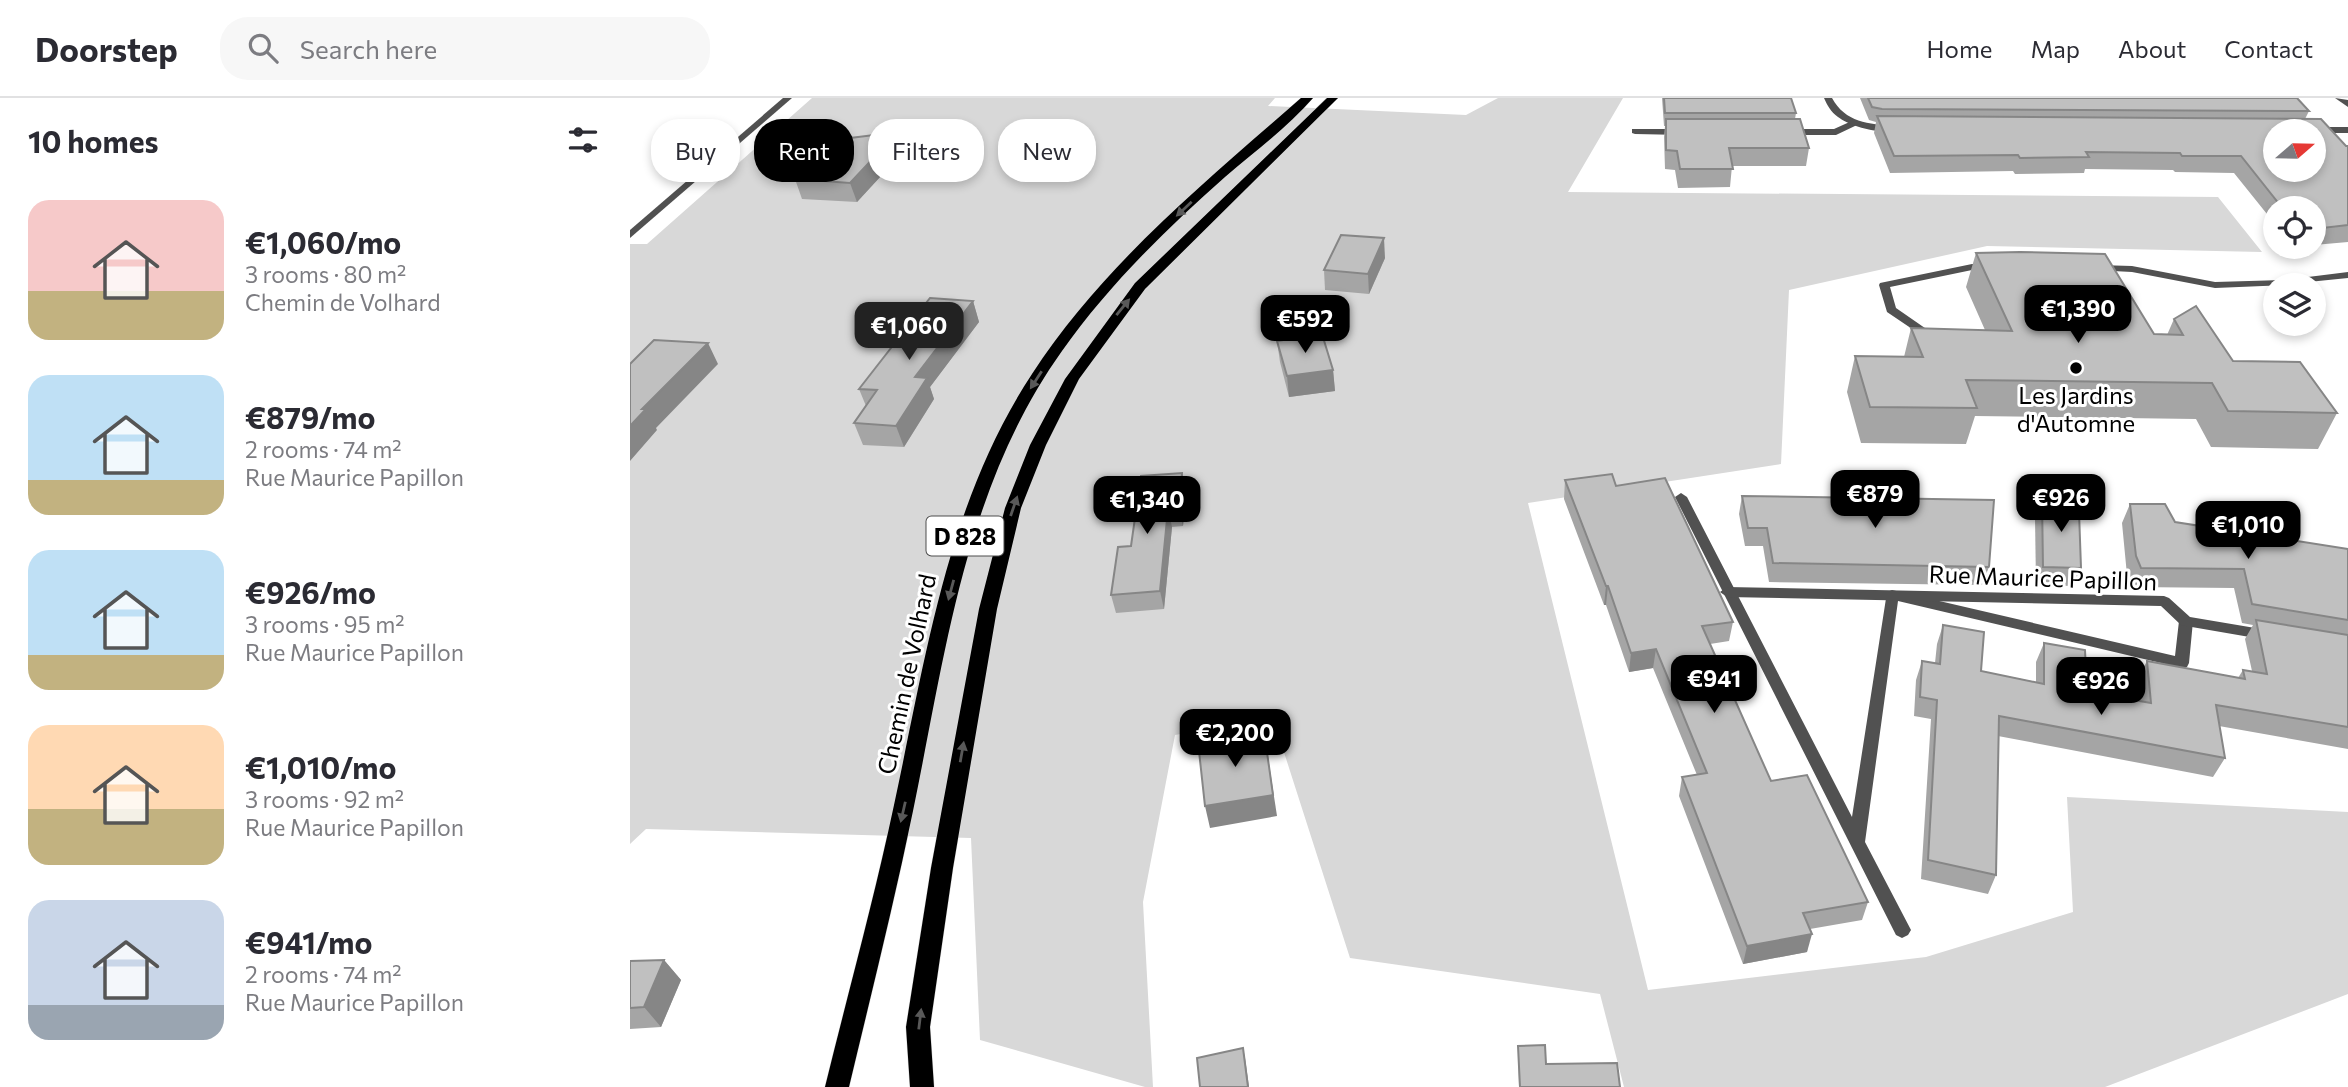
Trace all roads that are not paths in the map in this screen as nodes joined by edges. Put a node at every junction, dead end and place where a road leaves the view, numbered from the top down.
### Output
1 (788, 98) edge
2 (1308, 98) edge
3 (1333, 98) edge
4 (1828, 98) edge
5 (2339, 98) edge
6 (2348, 104) edge
7 (1854, 123) junction
8 (1907, 128) edge
9 (2326, 130) edge
10 (2348, 130) edge
11 (1635, 131) dead end
12 (1689, 132) edge
13 (1783, 132) edge
14 (630, 235) edge
15 (1999, 267) edge
16 (2092, 268) edge
17 (2348, 275) edge
18 (1945, 346) edge
19 (1681, 497) dead end
20 (1727, 592) junction
21 (1892, 595) junction
22 (2186, 621) junction
23 (2281, 637) edge
24 (1857, 842) junction
25 (1902, 930) dead end
26 (837, 1087) edge
27 (922, 1087) edge

1 - 14 street
2 -> 26 main road, Chemin de Volhard / D 828
27 -> 3 main road, D 828
4 - 7 street
5 - 6 street
7 - 8 street
7 - 13 street
9 - 10 street
11 - 12 street
15 - 18 street
16 - 17 street
19 - 20 street
20 - 21 street, Rue Maurice Papillon
20 - 24 street
21 - 22 street, Rue Maurice Papillon
21 - 22 street
21 - 24 street
22 - 23 street, Rue Maurice Papillon
24 - 25 street

